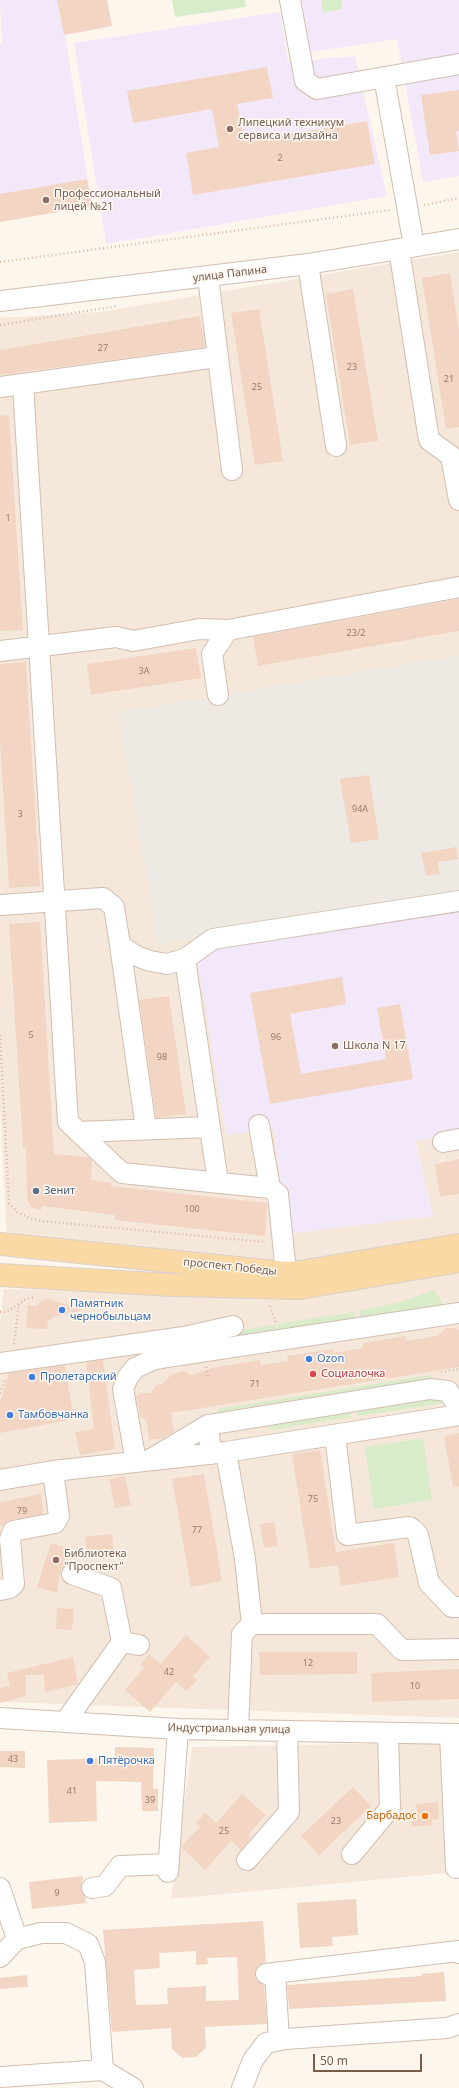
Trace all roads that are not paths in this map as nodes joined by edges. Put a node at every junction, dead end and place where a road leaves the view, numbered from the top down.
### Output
1 (290, 0) edge
2 (459, 64) edge
3 (384, 77) junction
4 (459, 239) edge
5 (407, 248) junction
6 (308, 264) junction
7 (208, 277) junction
8 (0, 301) edge
9 (217, 357) junction
10 (23, 384) junction
11 (0, 387) edge
12 (336, 446) dead end
13 (232, 470) dead end
14 (459, 500) edge
15 (459, 587) edge
16 (228, 630) junction
17 (39, 647) junction
18 (0, 651) edge
19 (218, 696) dead end
20 (459, 901) edge
21 (54, 902) junction
22 (0, 905) edge
23 (120, 946) junction
24 (184, 959) junction
25 (259, 1126) dead end
26 (210, 1127) junction
27 (146, 1129) junction
28 (78, 1132) junction
29 (218, 1182) junction
30 (270, 1188) junction
31 (0, 1244) edge
32 (459, 1245) edge
33 (459, 1261) edge
34 (286, 1273) junction
35 (0, 1275) edge
36 (459, 1313) edge
37 (233, 1326) dead end
38 (194, 1344) junction
39 (0, 1363) edge
40 (459, 1408) edge
41 (459, 1415) edge
42 (208, 1425) junction
43 (335, 1435) junction
44 (219, 1453) junction
45 (142, 1462) junction
46 (53, 1471) junction
47 (0, 1480) edge
48 (72, 1574) dead end
49 (0, 1590) edge
50 (459, 1607) edge
51 (252, 1624) junction
52 (459, 1649) edge
53 (0, 1718) edge
54 (65, 1722) junction
55 (178, 1729) junction
56 (238, 1730) junction
57 (287, 1731) junction
58 (388, 1733) junction
59 (455, 1734) edge
60 (352, 1854) dead end
61 (247, 1860) dead end
62 (456, 1868) dead end
63 (0, 1888) edge
64 (92, 1888) dead end
65 (17, 1939) junction
66 (459, 1953) edge
67 (0, 1956) edge
68 (459, 2024) edge
69 (279, 2040) junction
70 (103, 2070) junction
71 (0, 2077) edge
72 (133, 2088) edge
73 (242, 2088) edge

1 - 3 street
2 - 3 street
3 - 5 street
4 - 5 street, улица Папина
5 - 6 street, улица Папина
5 - 14 street
6 - 7 street, улица Папина
6 - 12 street
7 - 8 street, улица Папина
7 - 9 street
9 - 10 street
9 - 13 street
10 - 11 street
10 - 17 street
15 - 16 street
16 - 17 street
16 - 19 street
17 - 18 street
17 - 21 street
20 - 24 street
21 - 22 street
21 - 23 street
21 - 28 street
23 - 24 street
23 - 27 street
24 - 26 street
25 - 30 street
26 - 27 street
26 - 29 street
27 - 28 street
28 - 29 street
29 - 30 street
30 - 34 street
31 - 34 main road, проспект Победы
32 - 34 main road, проспект Победы
33 - 35 main road, проспект Победы
36 - 38 street
37 - 38 street
38 - 39 street
38 - 45 street
40 - 42 street
41 - 43 street
42 - 44 street
42 - 45 street
43 - 44 street
43 - 50 street
44 - 45 street
44 - 51 street
45 - 46 street
46 - 47 street
46 - 49 street
48 - 54 street
51 - 52 street
51 - 56 street
53 - 54 street, Индустриальная улица
54 - 55 street, Индустриальная улица
55 - 56 street, Индустриальная улица
55 - 64 street
56 - 57 street, Индустриальная улица
57 - 58 street, Индустриальная улица
57 - 61 street
58 - 59 street, Индустриальная улица
58 - 60 street
59 - 62 street
63 - 65 street
65 - 67 street
65 - 70 street
66 - 69 street
68 - 69 street
69 - 73 street
70 - 71 street
70 - 72 street

